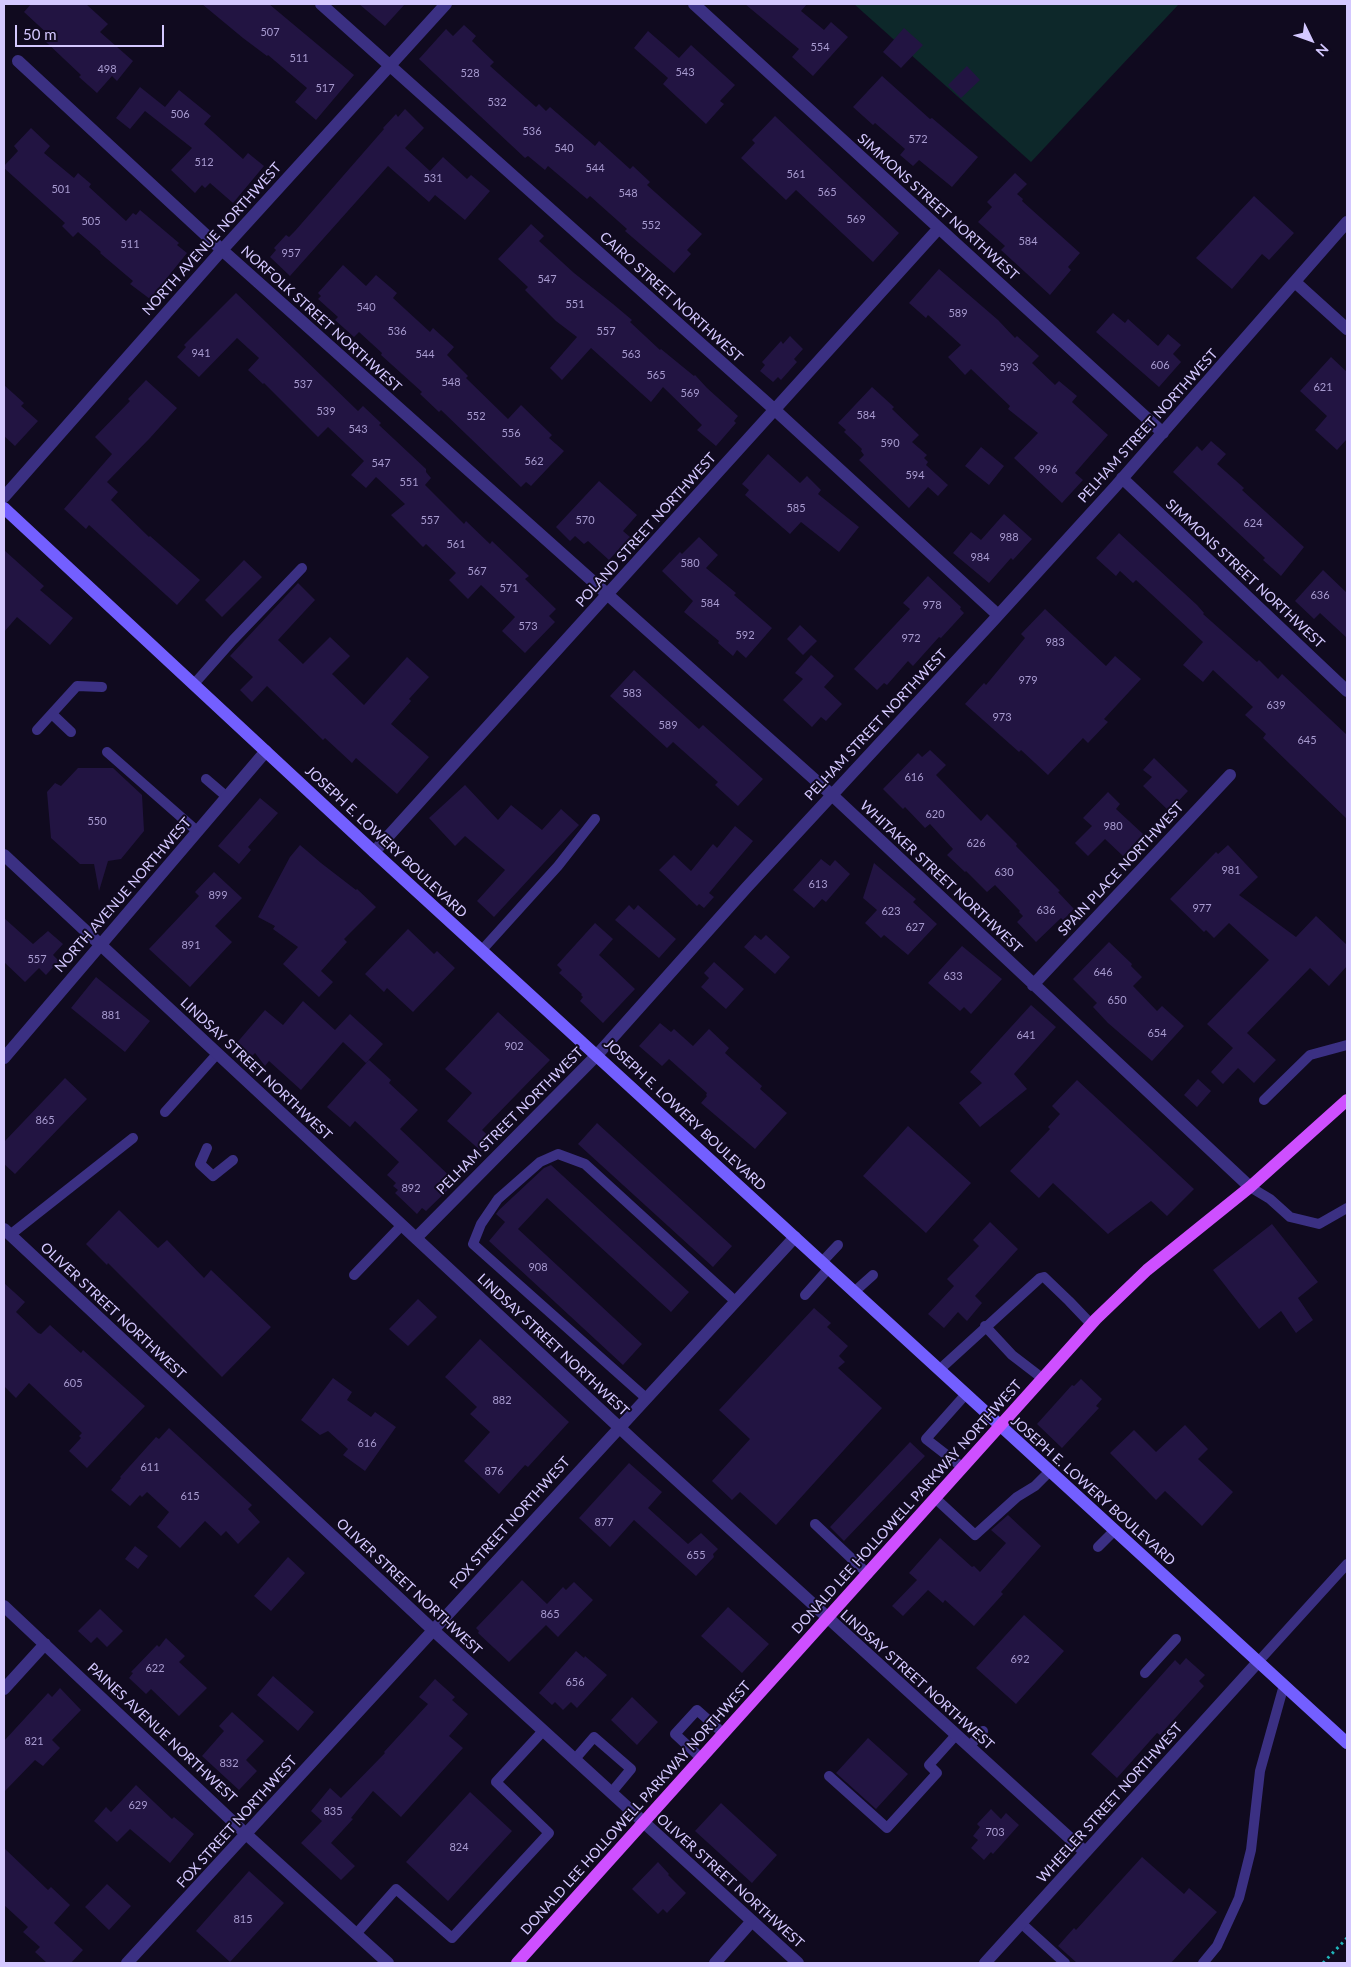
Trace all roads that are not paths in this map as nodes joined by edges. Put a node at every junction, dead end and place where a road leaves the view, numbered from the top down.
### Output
1 (321, 4) edge
2 (446, 4) edge
3 (694, 4) edge
4 (18, 61) dead end
5 (389, 65) junction
6 (1347, 222) edge
7 (938, 228) junction
8 (222, 250) junction
9 (1295, 282) junction
10 (1347, 329) edge
11 (775, 410) junction
12 (1163, 433) junction
13 (1122, 478) junction
14 (4, 496) edge
15 (4, 508) edge
16 (302, 568) dead end
17 (607, 595) junction
18 (998, 615) junction
19 (194, 684) junction
20 (102, 687) dead end
21 (1347, 691) edge
22 (52, 714) junction
23 (37, 730) dead end
24 (72, 732) dead end
25 (107, 752) dead end
26 (266, 752) junction
27 (1230, 775) dead end
28 (206, 779) dead end
29 (832, 795) junction
30 (227, 797) junction
31 (595, 819) dead end
32 (197, 832) junction
33 (374, 852) junction
34 (4, 855) edge
35 (100, 944) junction
36 (482, 950) junction
37 (1033, 985) junction
38 (1347, 1045) edge
39 (217, 1054) junction
40 (597, 1055) junction
41 (4, 1058) edge
42 (1264, 1100) dead end
43 (1347, 1100) edge
44 (165, 1112) dead end
45 (133, 1138) dead end
46 (207, 1148) dead end
47 (233, 1160) dead end
48 (1250, 1187) junction
49 (1347, 1208) edge
50 (402, 1225) junction
51 (7, 1232) edge
52 (795, 1237) junction
53 (416, 1238) junction
54 (838, 1245) dead end
55 (825, 1265) junction
56 (354, 1274) dead end
57 (873, 1275) dead end
58 (854, 1292) junction
59 (805, 1295) dead end
60 (735, 1301) junction
61 (1091, 1324) junction
62 (986, 1326) junction
63 (939, 1370) junction
64 (1042, 1378) junction
65 (966, 1394) junction
66 (646, 1398) junction
67 (1000, 1426) junction
68 (619, 1427) junction
69 (962, 1467) junction
70 (1050, 1471) junction
71 (935, 1498) junction
72 (815, 1524) dead end
73 (1115, 1530) junction
74 (1098, 1547) dead end
75 (1347, 1564) edge
76 (868, 1574) junction
77 (4, 1606) edge
78 (828, 1619) junction
79 (433, 1630) junction
80 (1176, 1639) dead end
81 (45, 1644) junction
82 (1258, 1662) junction
83 (1145, 1673) dead end
84 (1284, 1685) junction
85 (4, 1689) edge
86 (543, 1731) junction
87 (983, 1731) dead end
88 (724, 1734) junction
89 (956, 1735) junction
90 (1347, 1743) edge
91 (969, 1747) junction
92 (702, 1758) junction
93 (575, 1760) junction
94 (829, 1776) dead end
95 (611, 1793) junction
96 (644, 1823) junction
97 (246, 1834) junction
98 (1085, 1852) junction
99 (752, 1922) junction
100 (1021, 1924) junction
101 (356, 1934) junction
102 (128, 1963) edge
103 (388, 1963) edge
104 (517, 1963) edge
105 (714, 1963) edge
106 (798, 1963) edge
107 (985, 1963) edge
108 (1065, 1963) edge
109 (1203, 1963) edge

1 - 5 street, CAIRO STREET NORTHWEST
2 - 5 street, NORTH AVENUE NORTHWEST
3 - 7 street, SIMMONS STREET NORTHWEST
4 - 8 street, NORFOLK STREET NORTHWEST
5 - 8 street, NORTH AVENUE NORTHWEST
5 - 11 street, CAIRO STREET NORTHWEST
6 - 9 street, PELHAM STREET NORTHWEST
7 - 11 street, POLAND STREET NORTHWEST
7 - 12 street, SIMMONS STREET NORTHWEST
8 - 14 street, NORTH AVENUE NORTHWEST
8 - 17 street, NORFOLK STREET NORTHWEST
9 - 10 street
9 - 12 street, PELHAM STREET NORTHWEST
11 - 17 street, POLAND STREET NORTHWEST
11 - 18 street, CAIRO STREET NORTHWEST
12 - 13 street, PELHAM STREET NORTHWEST
13 - 18 street, PELHAM STREET NORTHWEST
13 - 21 street, SIMMONS STREET NORTHWEST
15 - 19 main road, JOSEPH E. LOWERY BOULEVARD
16 - 19 lane
17 - 29 street, WHITAKER STREET NORTHWEST
17 - 33 street, POLAND STREET NORTHWEST
18 - 29 street, PELHAM STREET NORTHWEST
19 - 26 main road, JOSEPH E. LOWERY BOULEVARD
20 - 22 lane
22 - 23 lane
22 - 24 lane
25 - 32 lane
26 - 30 street, NORTH AVENUE NORTHWEST
26 - 33 main road, JOSEPH E. LOWERY BOULEVARD
27 - 37 street, SPAIN PLACE NORTHWEST
28 - 30 lane
29 - 37 street, WHITAKER STREET NORTHWEST
29 - 40 street, PELHAM STREET NORTHWEST
30 - 32 street, NORTH AVENUE NORTHWEST
31 - 36 lane
32 - 35 street, NORTH AVENUE NORTHWEST
33 - 36 main road, JOSEPH E. LOWERY BOULEVARD
34 - 35 street, LINDSAY STREET NORTHWEST
35 - 39 street, LINDSAY STREET NORTHWEST
35 - 41 street, NORTH AVENUE NORTHWEST
36 - 40 main road, JOSEPH E. LOWERY BOULEVARD
37 - 48 street, WHITAKER STREET NORTHWEST
38 - 42 lane
39 - 44 lane
39 - 50 street, LINDSAY STREET NORTHWEST
40 - 52 main road, JOSEPH E. LOWERY BOULEVARD
40 - 53 street, PELHAM STREET NORTHWEST
43 - 48 main road, DONALD LEE HOLLOWELL PARKWAY NORTHWEST
45 - 51 lane
46 - 47 lane
48 - 49 lane
48 - 61 main road, DONALD LEE HOLLOWELL PARKWAY NORTHWEST
50 - 53 street, LINDSAY STREET NORTHWEST
50 - 56 lane
51 - 79 street, OLIVER STREET NORTHWEST
52 - 55 main road, JOSEPH E. LOWERY BOULEVARD
52 - 60 street, FOX STREET NORTHWEST
53 - 68 street, LINDSAY STREET NORTHWEST
54 - 55 lane
55 - 58 main road, JOSEPH E. LOWERY BOULEVARD
55 - 59 lane
57 - 58 lane
58 - 63 main road, JOSEPH E. LOWERY BOULEVARD
60 - 66 street, FOX STREET NORTHWEST
60 - 66 lane
61 - 62 lane
61 - 64 main road, DONALD LEE HOLLOWELL PARKWAY NORTHWEST
62 - 63 lane
62 - 64 lane
63 - 65 main road, JOSEPH E. LOWERY BOULEVARD
64 - 67 main road, DONALD LEE HOLLOWELL PARKWAY NORTHWEST
65 - 67 main road, JOSEPH E. LOWERY BOULEVARD
65 - 69 lane
66 - 68 street, FOX STREET NORTHWEST
67 - 69 main road, DONALD LEE HOLLOWELL PARKWAY NORTHWEST
67 - 70 main road, JOSEPH E. LOWERY BOULEVARD
68 - 78 street, LINDSAY STREET NORTHWEST
68 - 79 street, FOX STREET NORTHWEST
69 - 71 main road, DONALD LEE HOLLOWELL PARKWAY NORTHWEST
70 - 71 lane
70 - 73 main road, JOSEPH E. LOWERY BOULEVARD
71 - 76 main road, DONALD LEE HOLLOWELL PARKWAY NORTHWEST
72 - 76 lane
73 - 74 lane
73 - 82 main road, JOSEPH E. LOWERY BOULEVARD
75 - 82 lane
76 - 78 main road, DONALD LEE HOLLOWELL PARKWAY NORTHWEST
77 - 81 street, PAINES AVENUE NORTHWEST
78 - 88 main road, DONALD LEE HOLLOWELL PARKWAY NORTHWEST
78 - 89 street, LINDSAY STREET NORTHWEST
79 - 86 street, OLIVER STREET NORTHWEST
79 - 97 street, FOX STREET NORTHWEST
80 - 83 lane
81 - 85 street
81 - 97 street, PAINES AVENUE NORTHWEST
82 - 84 main road, JOSEPH E. LOWERY BOULEVARD
82 - 98 street, WHEELER STREET NORTHWEST
84 - 90 main road, JOSEPH E. LOWERY BOULEVARD
84 - 109 lane
86 - 93 street, OLIVER STREET NORTHWEST
86 - 101 lane
87 - 91 lane
88 - 92 main road, DONALD LEE HOLLOWELL PARKWAY NORTHWEST
88 - 92 lane
89 - 91 street, LINDSAY STREET NORTHWEST
89 - 94 lane
91 - 98 street, LINDSAY STREET NORTHWEST
92 - 96 main road, DONALD LEE HOLLOWELL PARKWAY NORTHWEST
93 - 95 street, OLIVER STREET NORTHWEST
93 - 95 lane
95 - 96 street, OLIVER STREET NORTHWEST
96 - 99 street, OLIVER STREET NORTHWEST
96 - 104 main road, DONALD LEE HOLLOWELL PARKWAY NORTHWEST
97 - 101 street, PAINES AVENUE NORTHWEST
97 - 102 street, FOX STREET NORTHWEST
98 - 100 street, WHEELER STREET NORTHWEST
99 - 105 street
99 - 106 street, OLIVER STREET NORTHWEST
100 - 107 street, WHEELER STREET NORTHWEST
100 - 108 lane
101 - 103 street, PAINES AVENUE NORTHWEST

